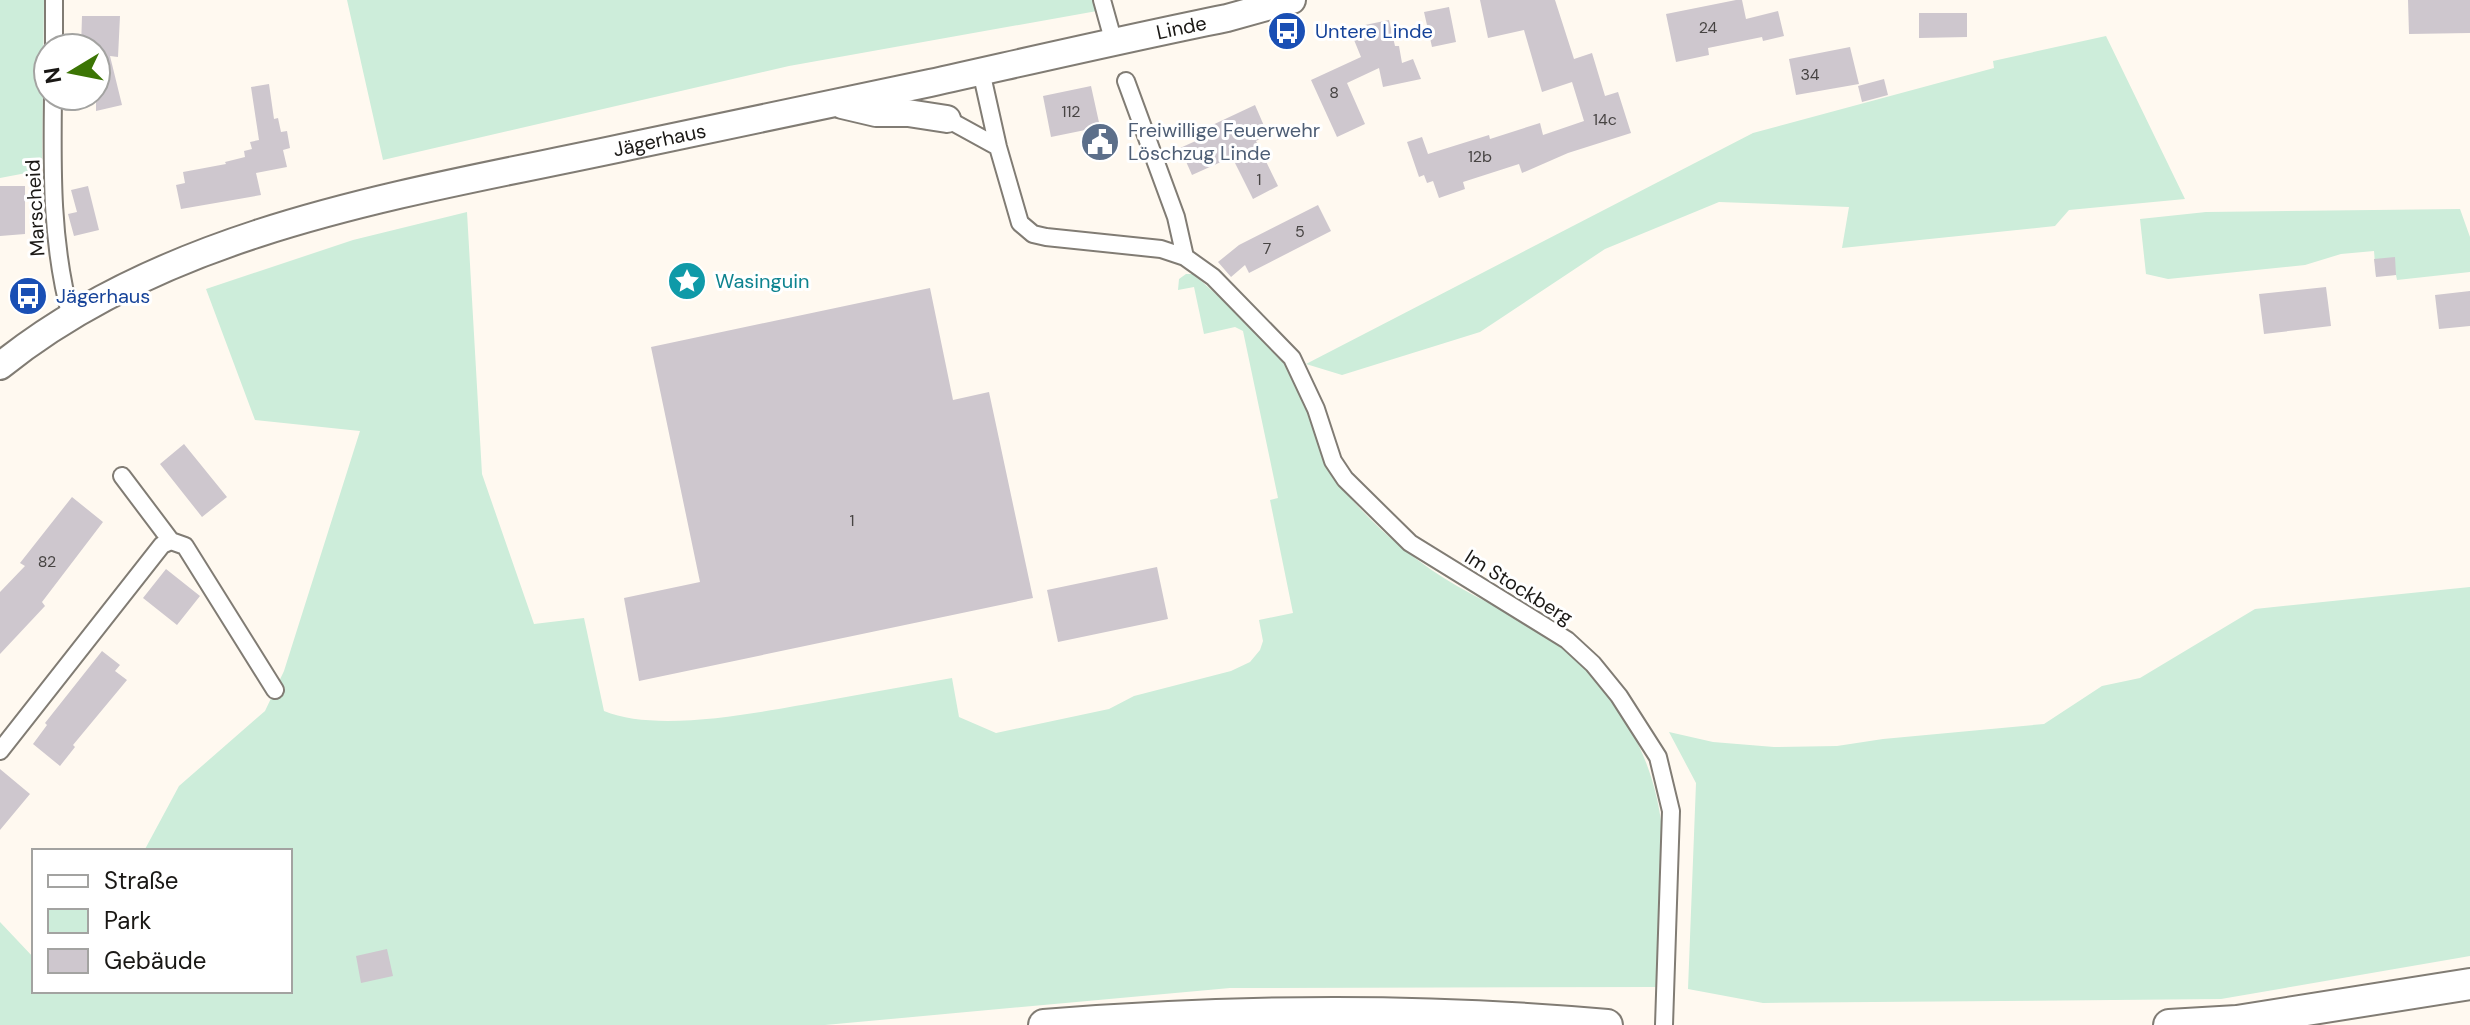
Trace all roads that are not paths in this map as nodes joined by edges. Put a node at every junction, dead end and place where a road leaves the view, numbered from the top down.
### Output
1 (54, 0) edge
2 (1102, 0) edge
3 (1292, 0) edge
4 (54, 32) edge
5 (1114, 43) junction
6 (981, 71) junction
7 (1126, 81) dead end
8 (830, 103) junction
9 (53, 112) edge
10 (947, 119) joint
11 (998, 147) junction
12 (1185, 257) junction
13 (71, 317) junction
14 (0, 366) edge
15 (122, 476) dead end
16 (171, 541) junction
17 (275, 690) dead end
18 (0, 751) edge
19 (2470, 984) edge
20 (1044, 1025) edge
21 (1607, 1025) edge
22 (1664, 1025) edge
23 (2169, 1025) edge

1 - 4 street
2 - 5 street
3 - 5 main road, Linde
5 - 6 main road, Jägerhaus
6 - 8 main road, Jägerhaus
6 - 11 street, Im Stockberg
7 - 12 street
8 - 10 main road
8 - 13 main road, Jägerhaus
9 - 13 street, Marscheid
10 - 11 street
11 - 12 street, Im Stockberg
12 - 22 street, Im Stockberg
13 - 14 main road, Jägerhaus
15 - 16 street
16 - 17 street
16 - 18 street
19 - 23 highway
20 - 21 highway

